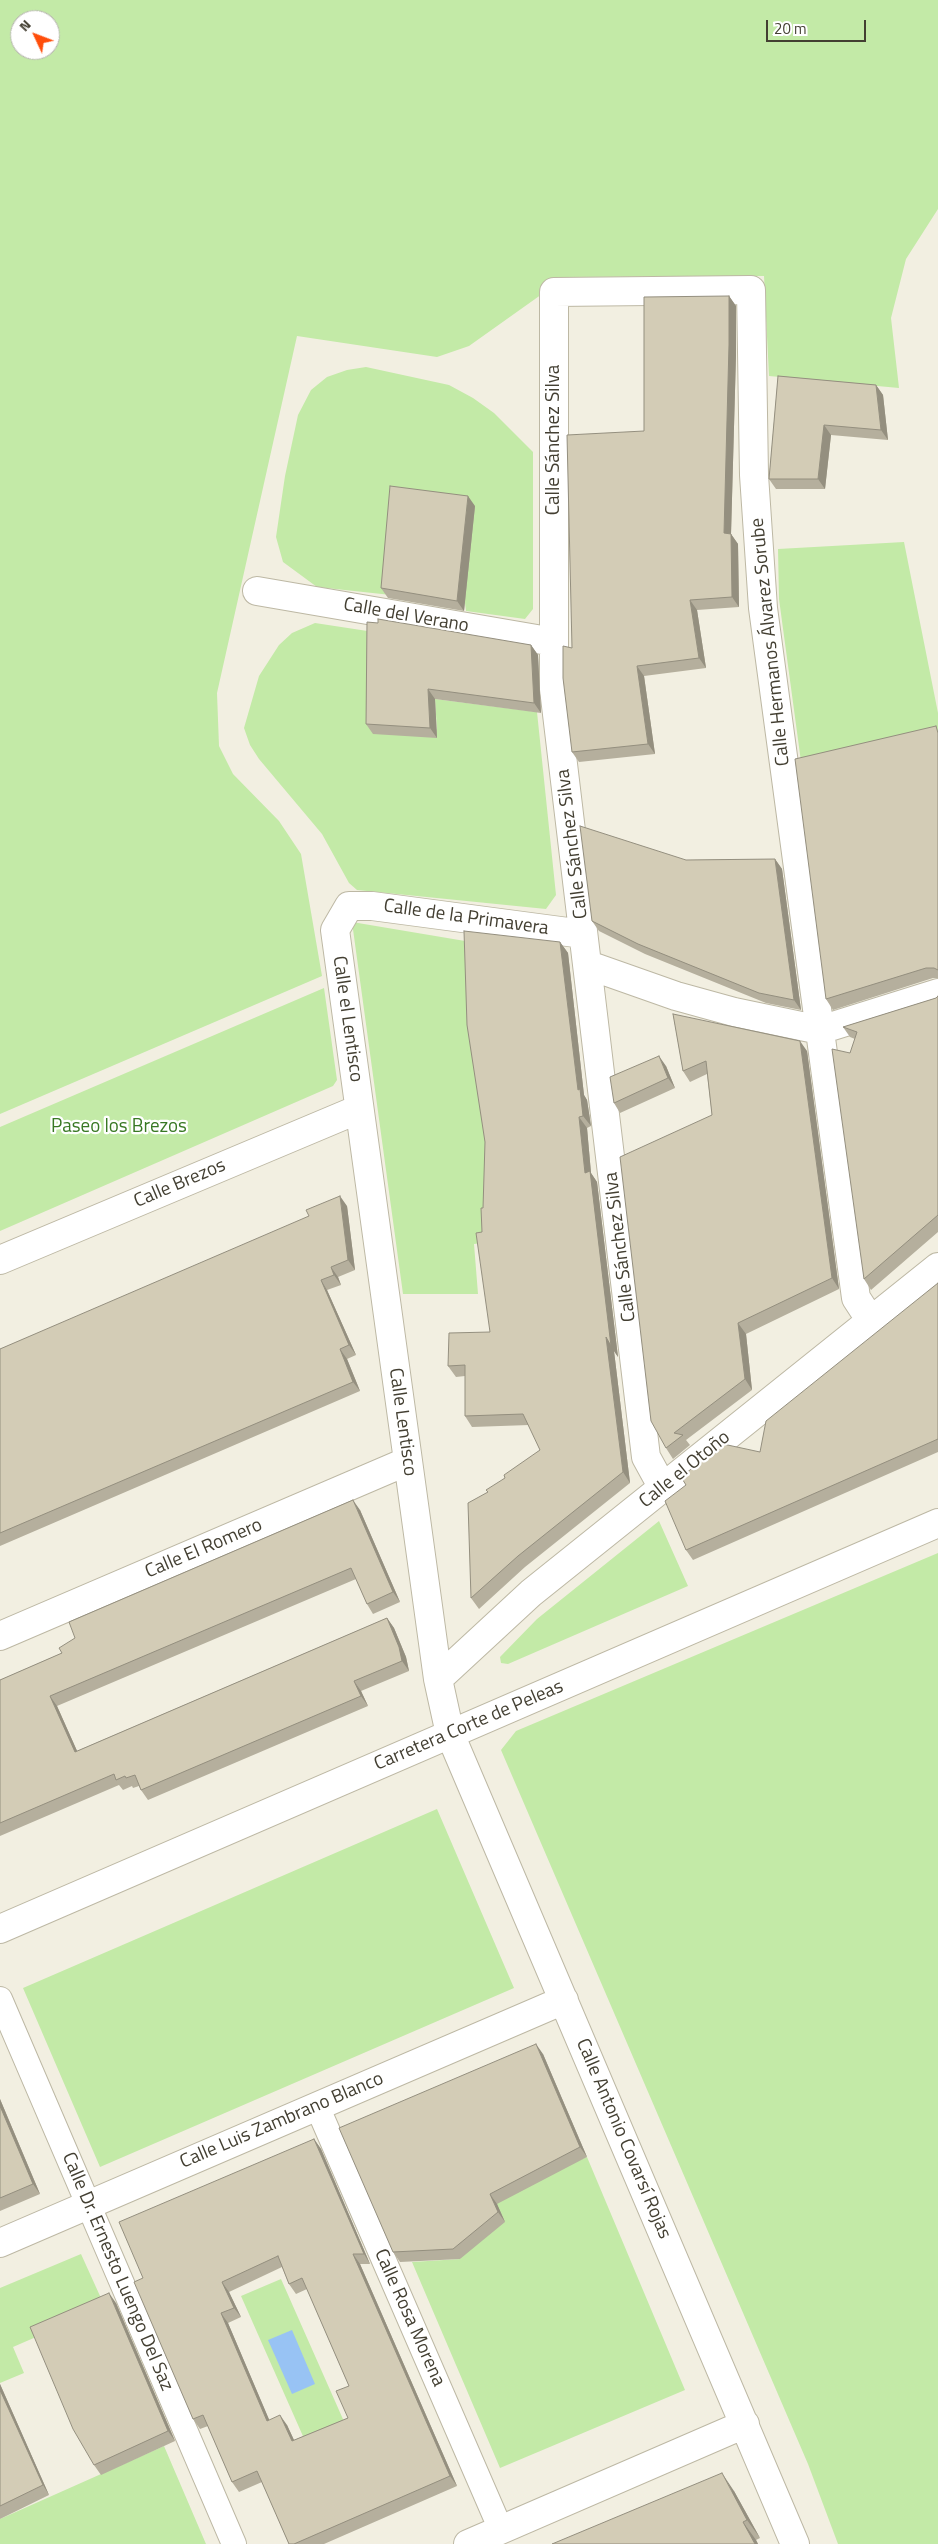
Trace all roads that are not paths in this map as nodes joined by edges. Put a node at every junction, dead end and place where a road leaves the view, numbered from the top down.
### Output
1 (652, 291) joint
2 (257, 591) dead end
3 (554, 642) junction
4 (349, 906) joint
5 (583, 934) junction
6 (588, 965) junction
7 (938, 993) edge
8 (820, 1030) junction
9 (359, 1109) junction
10 (0, 1260) edge
11 (938, 1267) edge
12 (871, 1321) junction
13 (408, 1461) junction
14 (663, 1488) junction
15 (938, 1523) edge
16 (0, 1636) edge
17 (438, 1679) junction
18 (450, 1734) junction
19 (0, 1929) edge
20 (0, 1999) edge
21 (564, 2000) junction
22 (317, 2106) junction
23 (88, 2205) junction
24 (0, 2243) edge
25 (745, 2424) junction
26 (501, 2530) junction
27 (234, 2544) edge
28 (468, 2544) edge
29 (795, 2544) edge

1 - 3 street, Calle Sánchez Silva
1 - 8 street, Calle Hermanos Álvarez Sorube
2 - 3 street, Calle del Verano
3 - 5 street, Calle Sánchez Silva
4 - 5 street, Calle de la Primavera
4 - 9 street, Calle el Lentisco
5 - 6 street, Calle Sánchez Silva
6 - 8 street
6 - 14 street, Calle Sánchez Silva
7 - 8 street
8 - 12 street, Calle Hermanos Álvarez Sorube
9 - 10 street, Calle Brezos
9 - 13 street, Calle Lentisco
11 - 12 street, Calle el Otoño
12 - 14 street, Calle el Otoño
13 - 16 street, Calle El Romero
13 - 17 street, Calle Lentisco
14 - 17 street, Calle el Otoño
15 - 18 street, Carretera Corte de Peleas
17 - 18 street, Calle Lentisco
18 - 19 street, Carretera Corte de Peleas
18 - 21 street, Calle Antonio Covarsí Rojas
20 - 23 street, Calle Dr. Ernesto Luengo Del Saz
21 - 22 street, Calle Luis Zambrano Blanco
21 - 25 street, Calle Antonio Covarsí Rojas
22 - 23 street, Calle Luis Zambrano Blanco
22 - 26 street, Calle Rosa Morena
23 - 24 street, Calle Luis Zambrano Blanco
23 - 27 street, Calle Dr. Ernesto Luengo Del Saz
25 - 26 street
25 - 29 street, Calle Antonio Covarsí Rojas
26 - 28 street

